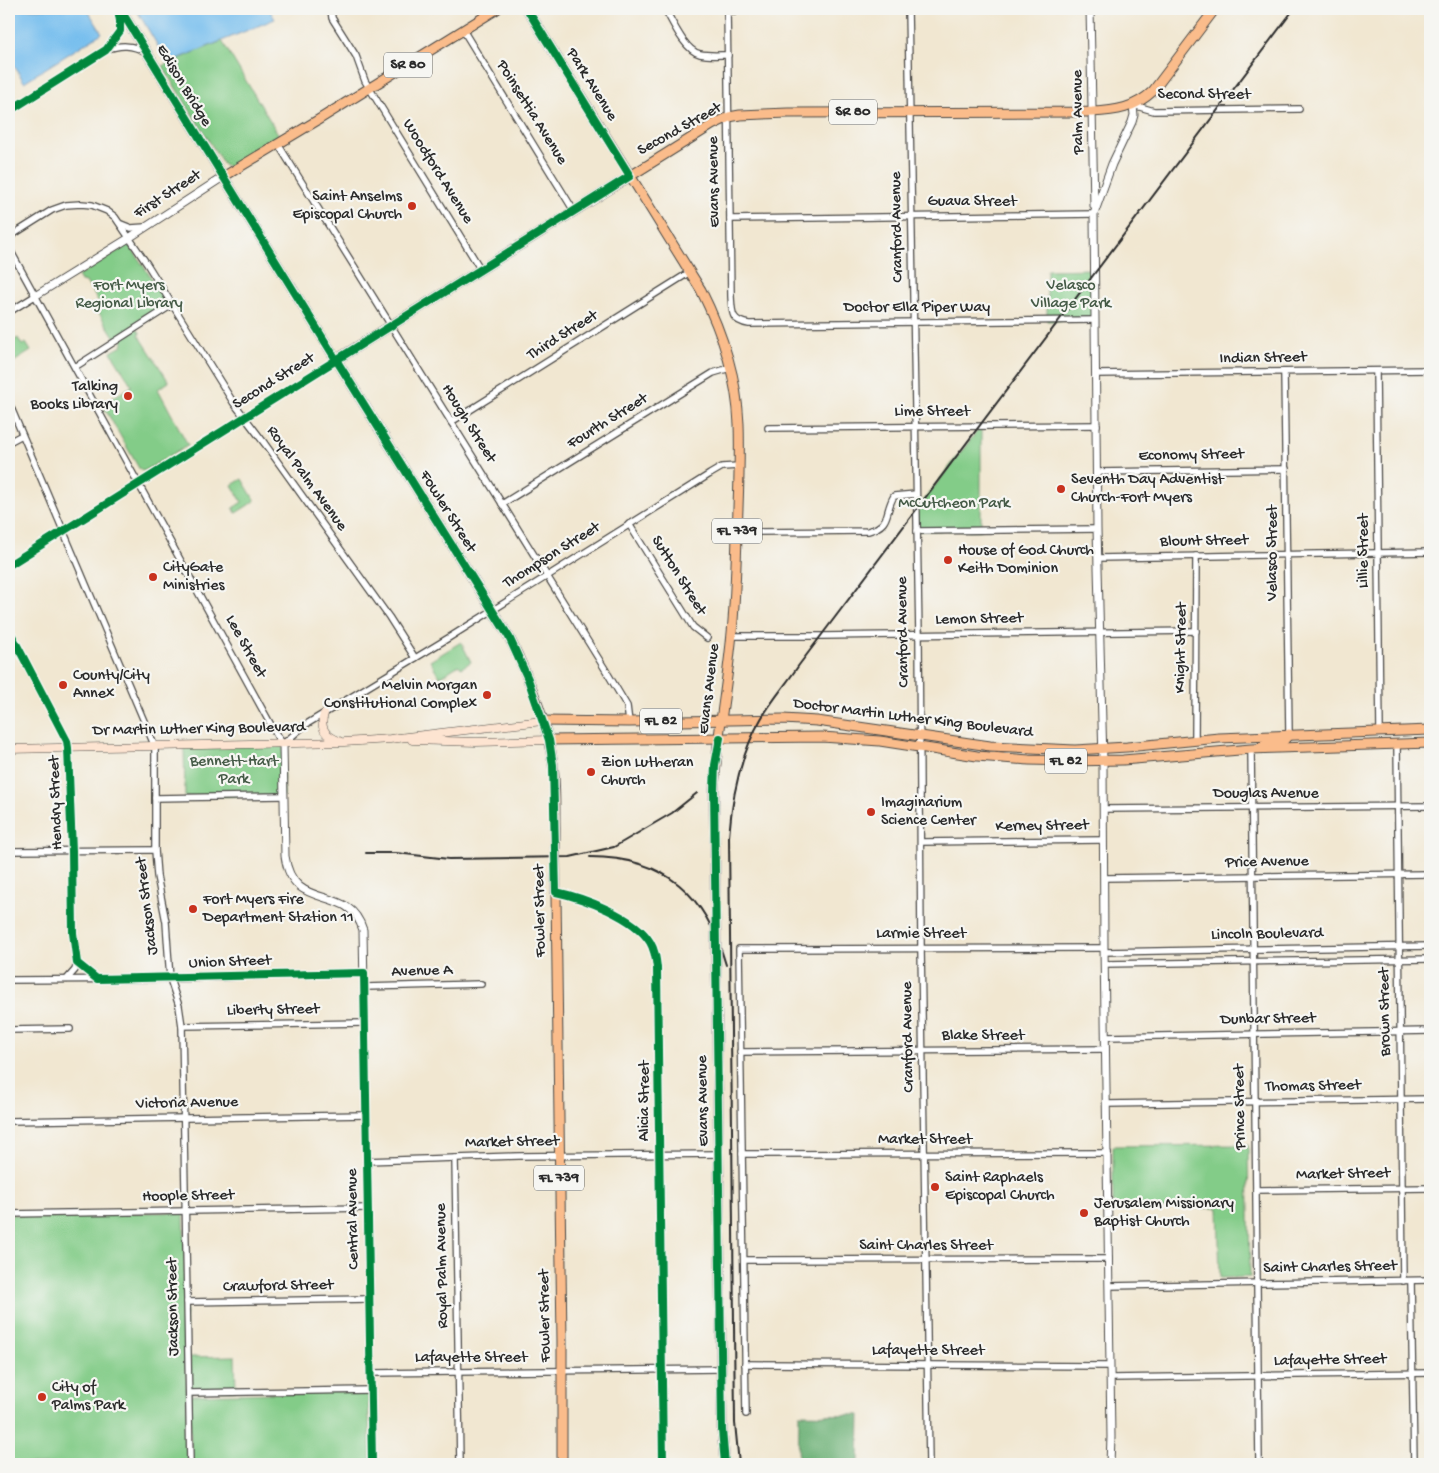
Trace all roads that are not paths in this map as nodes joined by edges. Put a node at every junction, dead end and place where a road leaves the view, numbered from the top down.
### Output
1 (119, 9) edge
2 (331, 9) edge
3 (497, 9) edge
4 (528, 9) edge
5 (665, 9) edge
6 (908, 9) edge
7 (914, 9) edge
8 (1090, 9) edge
9 (1215, 9) edge
10 (727, 10) edge
11 (463, 30) junction
12 (106, 50) junction
13 (148, 53) junction
14 (728, 55) junction
15 (369, 88) junction
16 (1134, 105) junction
17 (1299, 109) dead end
18 (9, 111) edge
19 (910, 112) junction
20 (1092, 112) junction
21 (729, 117) junction
22 (278, 144) junction
23 (630, 176) junction
24 (223, 177) junction
25 (574, 211) junction
26 (1094, 214) junction
27 (912, 216) junction
28 (730, 219) junction
29 (121, 224) junction
30 (146, 227) junction
31 (9, 237) edge
32 (129, 238) junction
33 (9, 248) edge
34 (481, 270) junction
35 (690, 272) junction
36 (35, 296) junction
37 (172, 306) junction
38 (9, 312) edge
39 (1095, 320) junction
40 (913, 321) junction
41 (739, 322) joint
42 (391, 326) junction
43 (336, 360) junction
44 (75, 367) junction
45 (730, 368) junction
46 (1430, 370) edge
47 (1376, 371) junction
48 (1284, 372) junction
49 (1096, 374) junction
50 (9, 403) edge
51 (244, 418) junction
52 (451, 422) junction
53 (1097, 425) junction
54 (915, 426) junction
55 (768, 428) dead end
56 (22, 435) junction
57 (9, 442) edge
58 (739, 466) junction
59 (1286, 469) junction
60 (1097, 472) junction
61 (139, 484) junction
62 (916, 494) junction
63 (502, 504) junction
64 (629, 524) junction
65 (1097, 529) junction
66 (64, 530) junction
67 (916, 531) junction
68 (757, 532) dead end
69 (1430, 552) edge
70 (1378, 553) junction
71 (1287, 554) junction
72 (1196, 556) junction
73 (1098, 558) junction
74 (9, 565) edge
75 (546, 576) junction
76 (492, 610) junction
77 (9, 630) edge
78 (1196, 631) junction
79 (1100, 632) junction
80 (919, 635) junction
81 (732, 636) junction
82 (707, 638) dead end
83 (415, 658) junction
84 (324, 714) junction
85 (722, 720) junction
86 (542, 721) junction
87 (629, 722) junction
88 (515, 724) junction
89 (1430, 730) edge
90 (1380, 732) junction
91 (1289, 734) junction
92 (1344, 734) junction
93 (919, 736) junction
94 (720, 738) junction
95 (390, 739) junction
96 (549, 740) junction
97 (1195, 740) junction
98 (450, 741) junction
99 (344, 742) junction
100 (1430, 743) edge
101 (283, 744) junction
102 (1397, 744) junction
103 (155, 746) junction
104 (1302, 746) junction
105 (920, 747) junction
106 (68, 748) junction
107 (1103, 748) junction
108 (9, 749) edge
109 (1255, 749) junction
110 (1104, 761) junction
111 (284, 796) junction
112 (155, 798) junction
113 (1398, 806) junction
114 (1430, 806) edge
115 (1251, 807) junction
116 (1103, 809) junction
117 (1103, 840) junction
118 (921, 842) junction
119 (155, 850) junction
120 (72, 851) junction
121 (9, 852) edge
122 (1430, 874) edge
123 (1399, 875) junction
124 (1252, 877) junction
125 (1104, 878) junction
126 (556, 892) junction
127 (1399, 946) junction
128 (1430, 946) edge
129 (921, 948) junction
130 (1253, 948) junction
131 (1104, 950) junction
132 (1399, 959) junction
133 (1430, 959) edge
134 (1253, 962) junction
135 (77, 963) junction
136 (1104, 964) junction
137 (364, 973) junction
138 (170, 978) junction
139 (67, 979) junction
140 (97, 979) junction
141 (9, 980) edge
142 (481, 984) dead end
143 (365, 988) junction
144 (364, 1023) junction
145 (182, 1026) junction
146 (70, 1029) dead end
147 (9, 1030) edge
148 (1400, 1031) junction
149 (1430, 1031) edge
150 (1254, 1034) junction
151 (1106, 1037) junction
152 (1106, 1049) junction
153 (923, 1050) junction
154 (740, 1052) junction
155 (1402, 1099) junction
156 (1430, 1099) edge
157 (1255, 1102) junction
158 (1107, 1104) junction
159 (366, 1115) junction
160 (184, 1118) junction
161 (9, 1121) edge
162 (719, 1154) junction
163 (742, 1154) junction
164 (924, 1154) junction
165 (1108, 1154) junction
166 (659, 1155) junction
167 (559, 1156) junction
168 (454, 1158) junction
169 (366, 1161) junction
170 (1403, 1188) junction
171 (1430, 1188) edge
172 (1256, 1190) junction
173 (367, 1208) junction
174 (186, 1210) junction
175 (9, 1214) edge
176 (744, 1260) junction
177 (925, 1260) junction
178 (1109, 1260) junction
179 (1430, 1280) edge
180 (1404, 1281) junction
181 (1411, 1281) junction
182 (1257, 1283) junction
183 (1109, 1286) junction
184 (369, 1299) junction
185 (187, 1302) junction
186 (745, 1364) junction
187 (927, 1365) junction
188 (1110, 1366) junction
189 (721, 1369) junction
190 (662, 1370) junction
191 (562, 1371) junction
192 (458, 1372) junction
193 (371, 1373) junction
194 (1430, 1373) edge
195 (1413, 1374) junction
196 (1259, 1376) junction
197 (1111, 1378) junction
198 (370, 1390) junction
199 (189, 1393) junction
200 (746, 1414) dead end
201 (190, 1464) edge
202 (372, 1464) edge
203 (460, 1464) edge
204 (562, 1464) edge
205 (725, 1464) edge
206 (928, 1464) edge
207 (1110, 1464) edge
208 (1259, 1464) edge
209 (1414, 1464) edge
210 (1420, 1464) edge
211 (1430, 1464) edge

1 - 12 street
1 - 13 main road, Edison Bridge
2 - 15 street
3 - 11 main road, First Street / SR 80
4 - 23 main road, Park Avenue
5 - 14 street
6 - 7 street
6 - 10 street
6 - 19 street, Cranford Avenue
8 - 20 street, Palm Avenue
9 - 16 main road, SR 80
10 - 14 street, Evans Avenue
11 - 15 main road, First Street / SR 80
11 - 25 street, Poinsettia Avenue
12 - 13 street
12 - 18 street
13 - 24 main road, Edison Bridge
14 - 21 street, Evans Avenue
15 - 22 main road, First Street / SR 80
15 - 34 street, Woodford Avenue
16 - 17 street, Second Street
16 - 20 main road, Second Street / SR 80
16 - 26 street
19 - 20 main road, Second Street / SR 80
19 - 21 main road, Second Street / SR 80
19 - 27 street, Cranford Avenue
20 - 26 street, Palm Avenue
21 - 23 main road, Second Street / SR 80
21 - 28 street, Evans Avenue
22 - 24 main road, First Street / SR 80
22 - 42 street, Hough Street
23 - 25 main road, Second Street / SR 80
23 - 35 main road, Park Avenue / FL 739
24 - 30 street, First Street
24 - 43 main road, Fowler Street
25 - 34 main road, Second Street / SR 80
26 - 27 street, Guava Street
26 - 39 street, Palm Avenue
27 - 28 street, Guava Street
27 - 40 street, Cranford Avenue
28 - 41 street, Evans Avenue
29 - 30 street
29 - 31 street
29 - 32 street, Royal Palm Avenue
30 - 32 street, First Street
32 - 36 street, First Street
32 - 37 street, Royal Palm Avenue
33 - 36 street, Lee Street
34 - 42 main road, Second Street / SR 80
35 - 45 main road, Park Avenue / FL 739
35 - 52 street, Third Street
36 - 38 street, First Street
36 - 44 street, Lee Street
37 - 44 street
37 - 51 street, Royal Palm Avenue
39 - 40 street, Doctor Ella Piper Way
39 - 49 street, Palm Avenue
40 - 41 street, Doctor Ella Piper Way
40 - 54 street, Cranford Avenue
42 - 43 main road, Second Street / SR 80
42 - 52 street, Hough Street
43 - 51 street, Second Street
43 - 76 main road, Fowler Street / FL 739
44 - 61 street, Lee Street
45 - 58 main road, Evans Avenue / FL 739
45 - 63 street, Fourth Street
46 - 47 street, Indian Street
47 - 48 street, Indian Street
47 - 70 street, Lillie Street
48 - 49 street, Indian Street
48 - 59 street, Velasco Street
49 - 53 street, Palm Avenue
50 - 56 street, Jackson Street
51 - 61 street, Second Street
51 - 83 street, Royal Palm Avenue
52 - 63 street, Hough Street
53 - 54 street, Lime Street
53 - 60 street, Palm Avenue
54 - 55 street, Lime Street
54 - 62 street, Cranford Avenue
56 - 57 street
56 - 66 street, Jackson Street
58 - 64 street, Thompson Street
58 - 81 main road, Evans Avenue / FL 739
59 - 60 street, Economy Street
59 - 71 street, Velasco Street
60 - 65 street, Palm Avenue
61 - 66 street, Second Street
61 - 101 street, Lee Street
62 - 67 street, Cranford Avenue
62 - 68 street
63 - 75 street, Hough Street
64 - 75 street, Thompson Street
64 - 82 street, Sutton Street
65 - 67 street
65 - 73 street, Palm Avenue
66 - 74 street, Second Street
66 - 103 street, Jackson Street
67 - 80 street, Cranford Avenue
69 - 70 street, Blount Street
70 - 71 street, Blount Street
70 - 90 street, Lillie Street
71 - 72 street, Blount Street
71 - 91 street, Velasco Street
72 - 73 street, Blount Street
72 - 78 street, Knight Street
73 - 79 street, Palm Avenue
75 - 76 street, Thompson Street
75 - 87 street, Hough Street
76 - 83 street, Thompson Street
76 - 86 main road, Fowler Street / FL 739
77 - 106 street, Hendry Street
78 - 79 street, Lemon Street
78 - 97 street, Knight Street
79 - 80 street, Lemon Street
79 - 107 street, Palm Avenue
80 - 81 street, Lemon Street
80 - 93 street, Cranford Avenue
81 - 85 main road, Evans Avenue / FL 739
83 - 84 street, Thompson Street
84 - 99 main road
84 - 101 street, Thompson Street
85 - 87 main road, Doctor Martin Luther King Boulevard / FL 82
85 - 93 main road, Doctor Martin Luther King Boulevard / FL 82
85 - 94 main road, Evans Avenue / FL 739
86 - 87 main road, Doctor Martin Luther King Boulevard / FL 82
86 - 88 main road, Dr Martin Luther King Boulevard / FL 82
86 - 96 main road, Fowler Street / FL 739
88 - 95 main road, Dr Martin Luther King Boulevard / FL 82
88 - 98 main road
89 - 90 main road, Doctor Martin Luther King Boulevard / FL 82
90 - 92 main road, Doctor Martin Luther King Boulevard / FL 82
91 - 92 main road, Doctor Martin Luther King Boulevard / FL 82
91 - 97 main road, Doctor Martin Luther King Boulevard / FL 82
91 - 109 main road
92 - 104 main road
93 - 105 street, Cranford Avenue
93 - 107 main road, Doctor Martin Luther King Boulevard / FL 82
94 - 96 main road, Dr Martin Luther King Boulevard / FL 82
94 - 105 main road, Doctor Martin Luther King Boulevard / FL 82
94 - 162 main road, Evans Avenue / FL 739
95 - 98 main road, Dr Martin Luther King Boulevard / FL 82
95 - 99 main road, Dr Martin Luther King Boulevard / FL 82
96 - 98 main road, Dr Martin Luther King Boulevard / FL 82
96 - 126 main road, Fowler Street / FL 739
97 - 107 main road, Doctor Martin Luther King Boulevard / FL 82
99 - 101 main road, Dr Martin Luther King Boulevard / FL 82
100 - 102 main road, Doctor Martin Luther King Boulevard / FL 82
101 - 103 main road, Dr Martin Luther King Boulevard / FL 82
101 - 111 street, Central Avenue
102 - 104 main road, Doctor Martin Luther King Boulevard / FL 82
102 - 113 street, Brown Street
103 - 106 main road, Dr Martin Luther King Boulevard / FL 82
103 - 112 street, Jackson Street
104 - 109 main road, Doctor Martin Luther King Boulevard / FL 82
105 - 110 main road, Doctor Martin Luther King Boulevard / FL 82
105 - 118 street, Cranford Avenue
106 - 108 main road, Dr Martin Luther King Boulevard / FL 82
106 - 120 street, Hendry Street
107 - 110 street, Palm Avenue
109 - 110 main road, Doctor Martin Luther King Boulevard / FL 82
109 - 115 street, Prince Street
110 - 116 street, Palm Avenue
111 - 112 street
111 - 137 street, Central Avenue
112 - 119 street, Jackson Street
113 - 114 street, Douglas Avenue
113 - 115 street, Douglas Avenue
113 - 123 street, Brown Street
115 - 116 street, Douglas Avenue
115 - 124 street, Prince Street
116 - 117 street, Palm Avenue
117 - 118 street, Kerney Street
117 - 125 street, Palm Avenue
118 - 129 street, Cranford Avenue
119 - 120 street
119 - 138 street, Jackson Street
120 - 121 street
120 - 135 street, Hendry Street
122 - 123 street, Price Avenue
123 - 124 street, Price Avenue
123 - 127 street, Brown Street
124 - 125 street, Price Avenue
124 - 130 street, Prince Street
125 - 131 street, Palm Avenue
126 - 166 street, Alicia Street
126 - 167 main road, Fowler Street / FL 739
127 - 128 street, Lincoln Boulevard
127 - 130 street, Lincoln Boulevard
127 - 132 street, Brown Street
129 - 131 street, Larmie Street
129 - 153 street, Cranford Avenue
129 - 154 street, Larmie Street
130 - 131 street, Lincoln Boulevard
130 - 134 street, Prince Street
131 - 136 street, Palm Avenue
132 - 133 street, Lincoln Boulevard
132 - 134 street, Lincoln Boulevard
132 - 148 street, Brown Street
134 - 136 street, Lincoln Boulevard
134 - 150 street, Prince Street
135 - 139 street
135 - 140 street
136 - 151 street, Palm Avenue
137 - 138 street, Union Street
137 - 143 street, Central Avenue
138 - 140 street, Union Street
138 - 145 street, Jackson Street
139 - 140 street, Union Street
139 - 141 street, Union Street
142 - 143 street, Avenue A
143 - 144 street, Central Avenue
144 - 145 street, Liberty Street
144 - 159 street, Central Avenue
145 - 160 street, Jackson Street
146 - 147 street
148 - 149 street, Dunbar Street
148 - 150 street, Dunbar Street
148 - 155 street, Brown Street
150 - 151 street, Dunbar Street
150 - 157 street, Prince Street
151 - 152 street, Palm Avenue
152 - 153 street, Blake Street
152 - 158 street, Palm Avenue
153 - 154 street, Blake Street
153 - 164 street, Cranford Avenue
154 - 163 street
155 - 156 street, Thomas Street
155 - 157 street, Thomas Street
155 - 170 street, Brown Street
157 - 158 street, Thomas Street
157 - 172 street, Prince Street
158 - 165 street, Palm Avenue
159 - 160 street, Victoria Avenue
159 - 169 street, Central Avenue
160 - 161 street, Victoria Avenue
160 - 174 street, Jackson Street
162 - 166 street, Market Street
162 - 189 main road, Evans Avenue / FL 739
163 - 164 street, Market Street
163 - 176 street
164 - 165 street, Market Street
164 - 177 street, Cranford Avenue
165 - 178 street, Palm Avenue
166 - 167 street, Market Street
166 - 190 street, Alicia Street
167 - 168 street, Market Street
167 - 191 main road, Fowler Street / FL 739
168 - 169 street, Market Street
168 - 192 street, Royal Palm Avenue
169 - 173 street, Central Avenue
170 - 171 street, Market Street
170 - 172 street, Market Street
170 - 180 street, Brown Street
172 - 182 street, Prince Street
173 - 174 street, Hoople Street
173 - 184 street, Central Avenue
174 - 175 street, Hoople Street
174 - 185 street, Jackson Street
176 - 177 street, Saint Charles Street
176 - 186 street
177 - 178 street, Saint Charles Street
177 - 187 street, Cranford Avenue
178 - 183 street, Palm Avenue
179 - 181 street, Saint Charles Street
180 - 181 street, Saint Charles Street
180 - 182 street, Saint Charles Street
181 - 195 street
182 - 183 street, Saint Charles Street
182 - 196 street, Prince Street
183 - 188 street, Palm Avenue
184 - 185 street, Crawford Street
184 - 193 street, Central Avenue
185 - 199 street, Jackson Street
186 - 187 street, Lafayette Street
186 - 200 street
187 - 188 street, Lafayette Street
187 - 206 street, Cranford Avenue
188 - 197 street, Palm Avenue
189 - 190 street, Lafayette Street
189 - 205 main road, Evans Avenue / FL 739
190 - 191 street, Lafayette Street
191 - 192 street, Lafayette Street
191 - 204 main road, Fowler Street / FL 739
192 - 193 street, Lafayette Street
192 - 203 street, Royal Palm Avenue
193 - 198 street, Central Avenue
194 - 195 street, Lafayette Street
195 - 196 street, Lafayette Street
195 - 209 street
196 - 197 street, Lafayette Street
196 - 208 street, Prince Street
197 - 207 street, Palm Avenue
198 - 199 street
198 - 202 street, Central Avenue
199 - 201 street, Jackson Street
210 - 211 street

